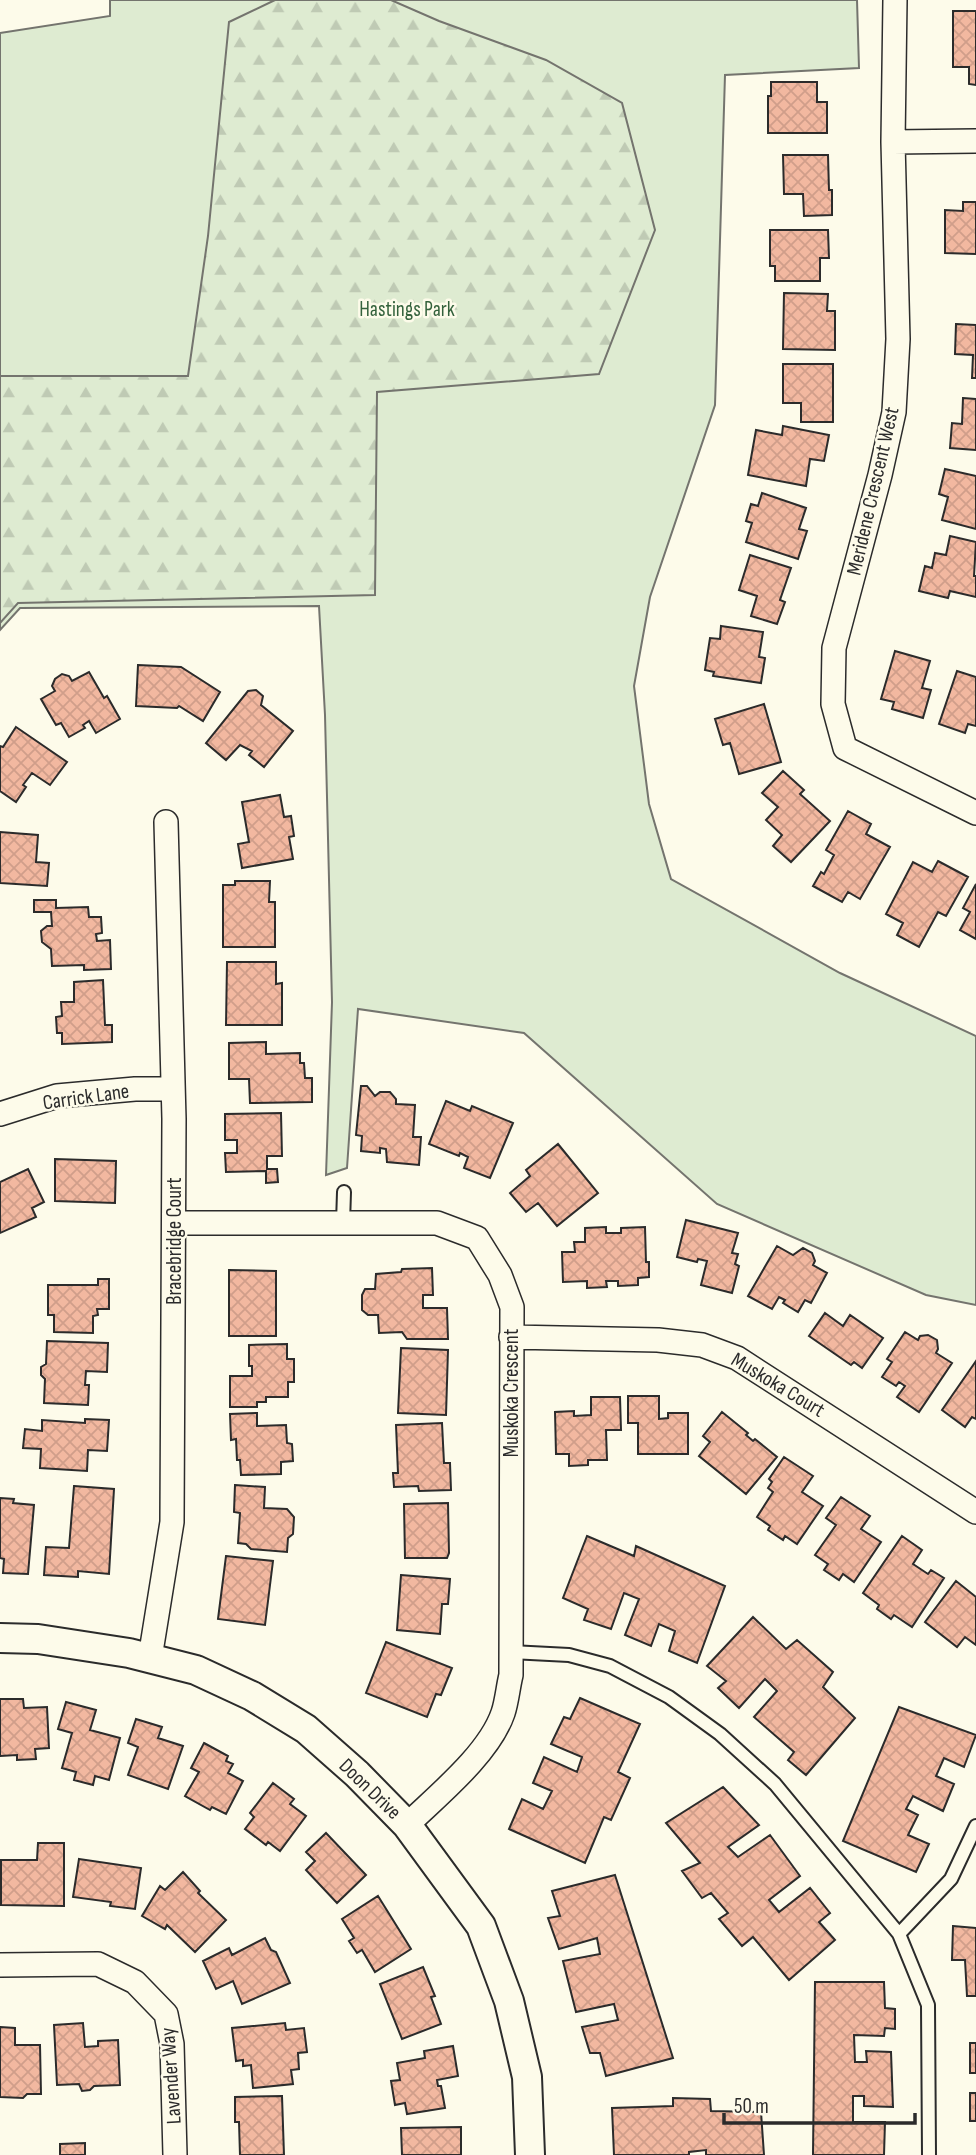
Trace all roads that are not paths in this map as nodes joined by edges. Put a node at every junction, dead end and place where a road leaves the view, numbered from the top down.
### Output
1 (895, 0) edge
2 (893, 142) junction
3 (976, 142) edge
4 (976, 813) edge
5 (166, 822) dead end
6 (173, 1089) junction
7 (0, 1114) edge
8 (344, 1192) dead end
9 (174, 1223) junction
10 (343, 1223) junction
11 (512, 1336) junction
12 (976, 1512) edge
13 (0, 1638) edge
14 (511, 1652) junction
15 (150, 1658) junction
16 (407, 1825) junction
17 (976, 1826) edge
18 (900, 1934) junction
19 (0, 1965) edge
20 (175, 2155) edge
21 (530, 2155) edge
22 (929, 2155) edge

1 - 2 street, Meridene Crescent West
2 - 3 street
2 - 4 street, Meridene Crescent West
5 - 6 street, Bracebridge Court
6 - 7 street, Carrick Lane
6 - 9 street, Bracebridge Court
8 - 10 lane
9 - 10 street, Muskoka Crescent
9 - 15 street, Bracebridge Court
10 - 11 street, Muskoka Crescent
11 - 12 street, Muskoka Court
11 - 14 street, Muskoka Crescent
13 - 15 street, Doon Drive
14 - 16 street, Muskoka Crescent
14 - 18 lane
15 - 16 street, Doon Drive
16 - 21 street, Doon Drive
17 - 18 lane
18 - 22 lane
19 - 20 street, Lavender Way

